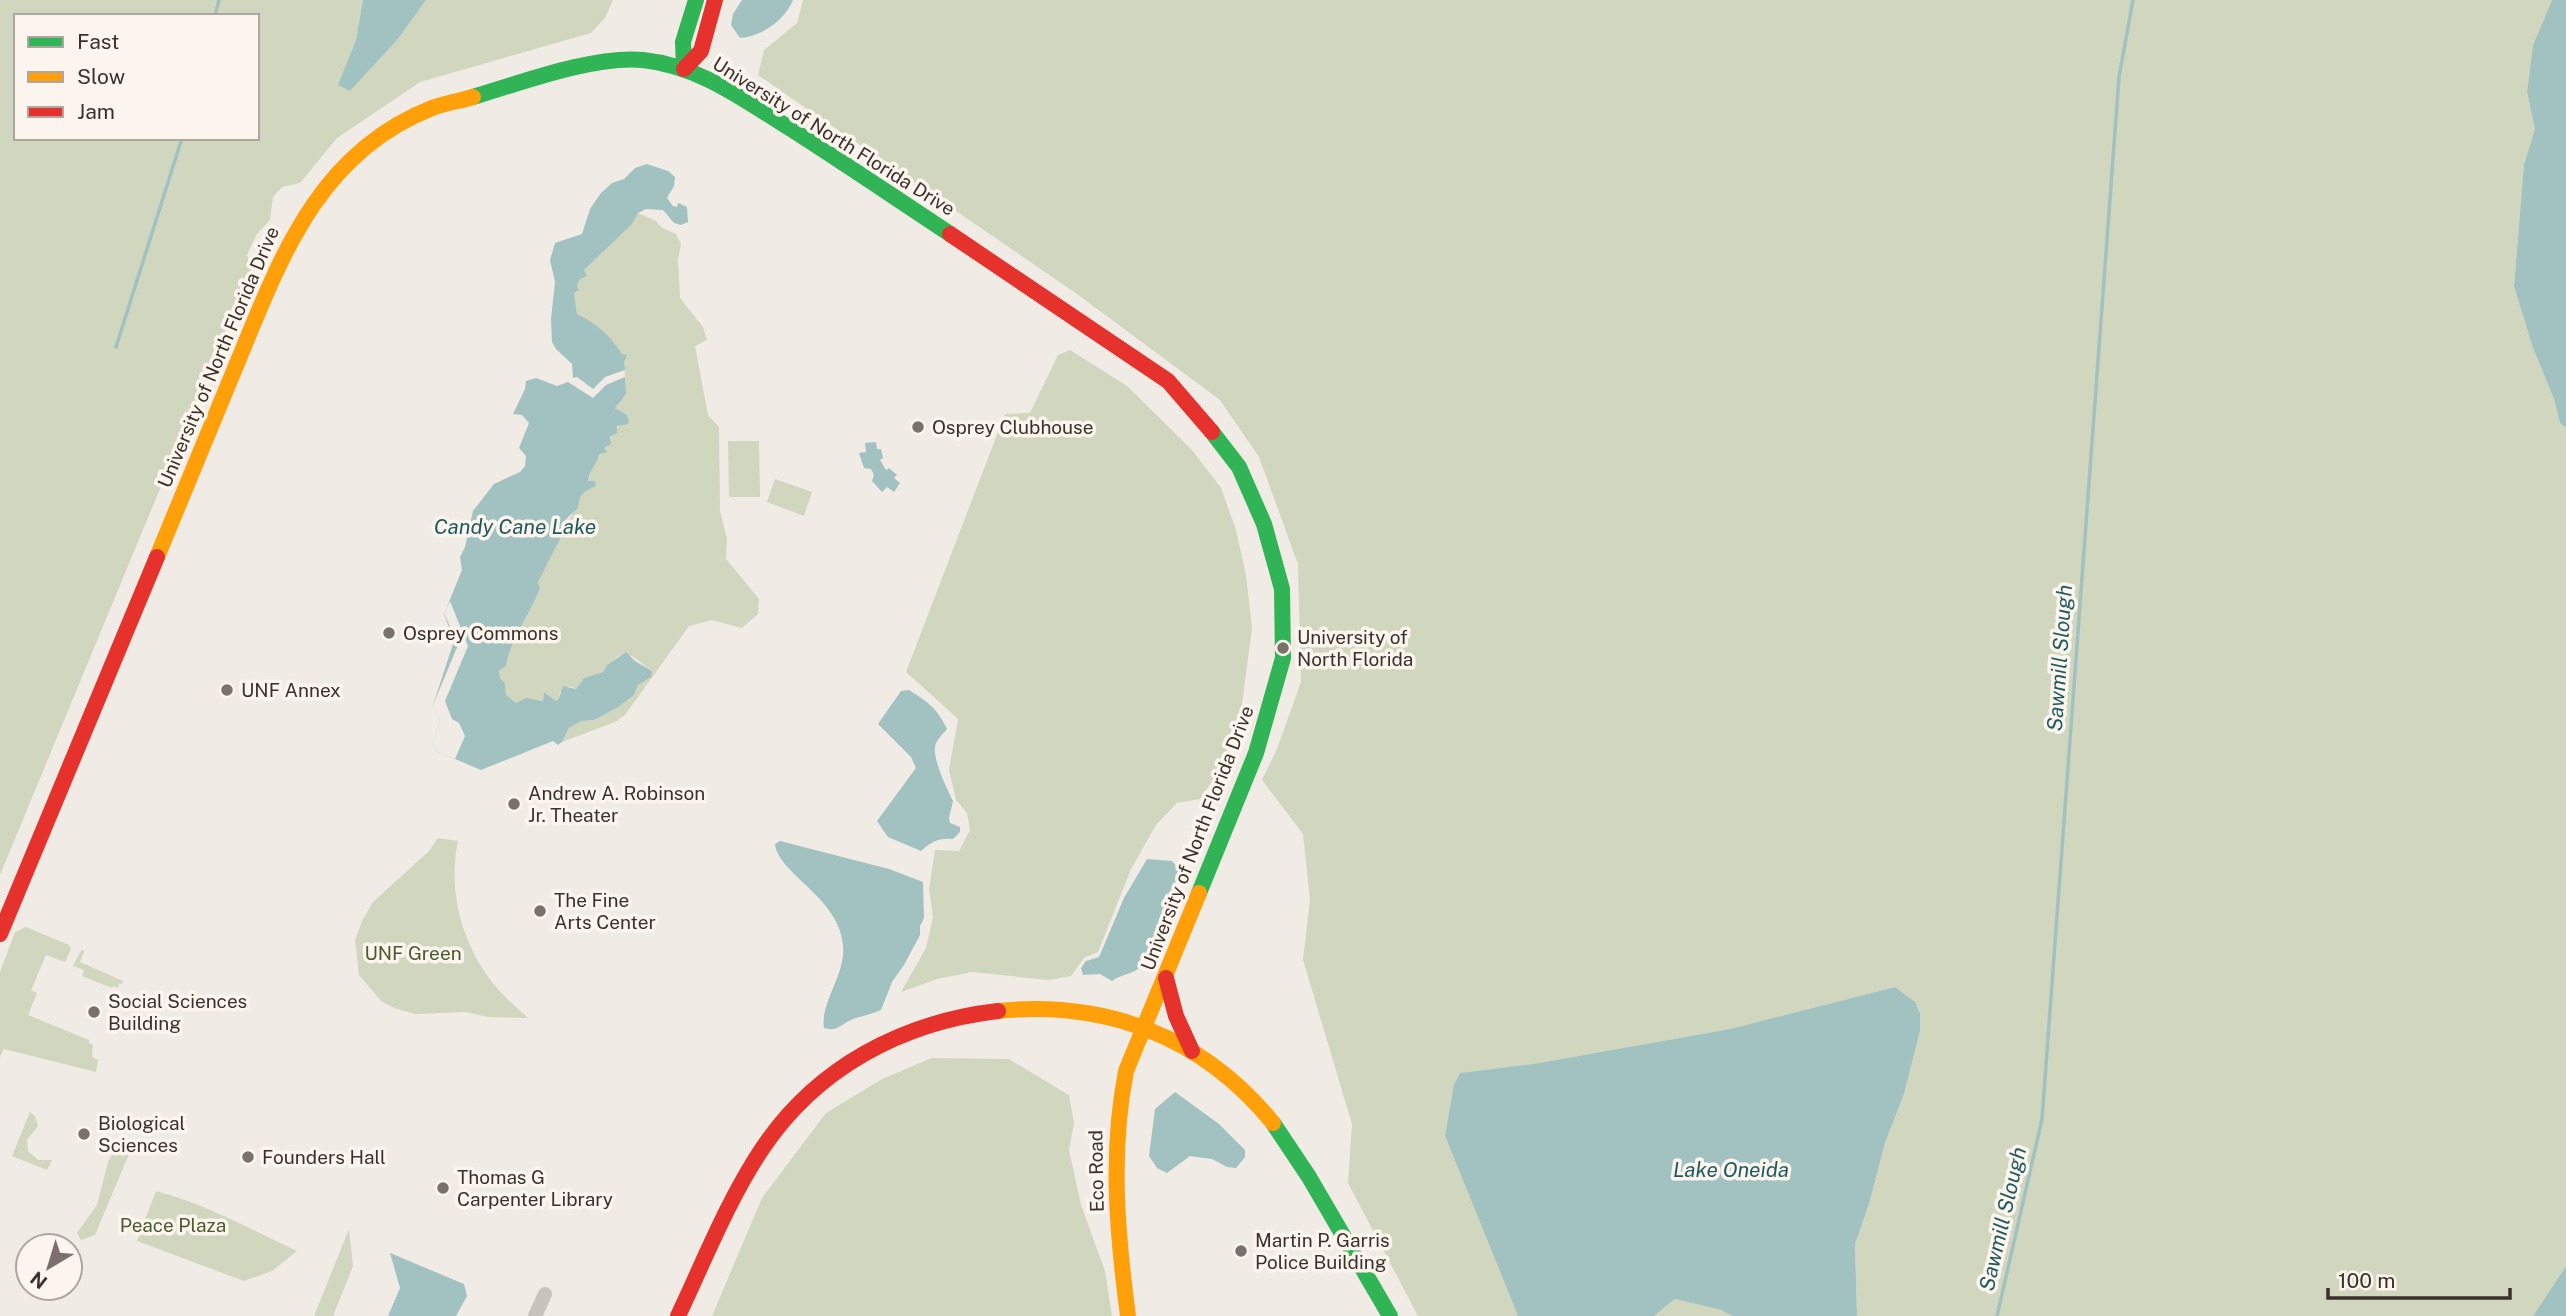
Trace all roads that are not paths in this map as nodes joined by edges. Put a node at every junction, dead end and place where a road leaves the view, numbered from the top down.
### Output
1 (696, 0) edge
2 (715, 0) edge
3 (684, 69) junction
4 (0, 934) edge
5 (1166, 978) junction
6 (1144, 1029) junction
7 (1192, 1052) junction
8 (545, 1294) dead end
9 (535, 1316) edge
10 (678, 1316) edge
11 (1128, 1316) edge
12 (1390, 1316) edge

1 - 3 street
2 - 3 street
3 - 4 street, University of North Florida Drive
3 - 5 street, University of North Florida Drive
5 - 6 street, University of North Florida Drive
5 - 7 street
6 - 7 street
6 - 10 street
6 - 11 street, Eco Road
7 - 12 street
8 - 9 street

